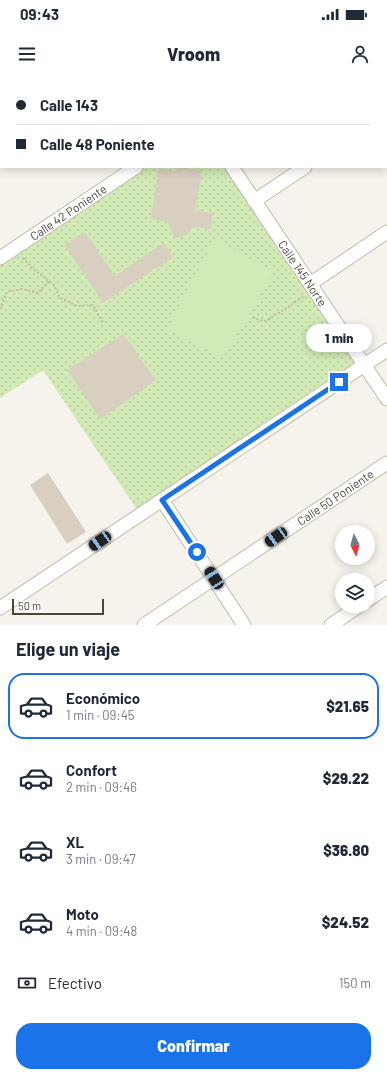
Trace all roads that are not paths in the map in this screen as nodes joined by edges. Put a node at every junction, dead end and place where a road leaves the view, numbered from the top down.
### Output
1 (134, 168) edge
2 (233, 168) edge
3 (304, 168) edge
4 (254, 201) junction
5 (387, 232) edge
6 (0, 256) edge
7 (312, 287) junction
8 (387, 350) edge
9 (364, 365) junction
10 (387, 399) edge
11 (387, 463) edge
12 (162, 500) junction
13 (214, 578) junction
14 (387, 587) edge
15 (375, 595) edge
16 (0, 608) edge
17 (348, 613) edge
18 (144, 625) edge
19 (244, 625) edge
20 (330, 625) edge

1 - 6 street, Calle 42 Poniente
2 - 4 street, Calle 145 Norte
3 - 4 street
4 - 7 street, Calle 145 Norte
5 - 7 street
7 - 9 street, Calle 145 Norte
8 - 9 street
9 - 10 street, Calle 145 Norte
9 - 12 street
11 - 13 street, Calle 50 Poniente
12 - 13 street
12 - 16 street
13 - 18 street, Calle 50 Poniente
13 - 19 street
14 - 15 street
17 - 20 street

